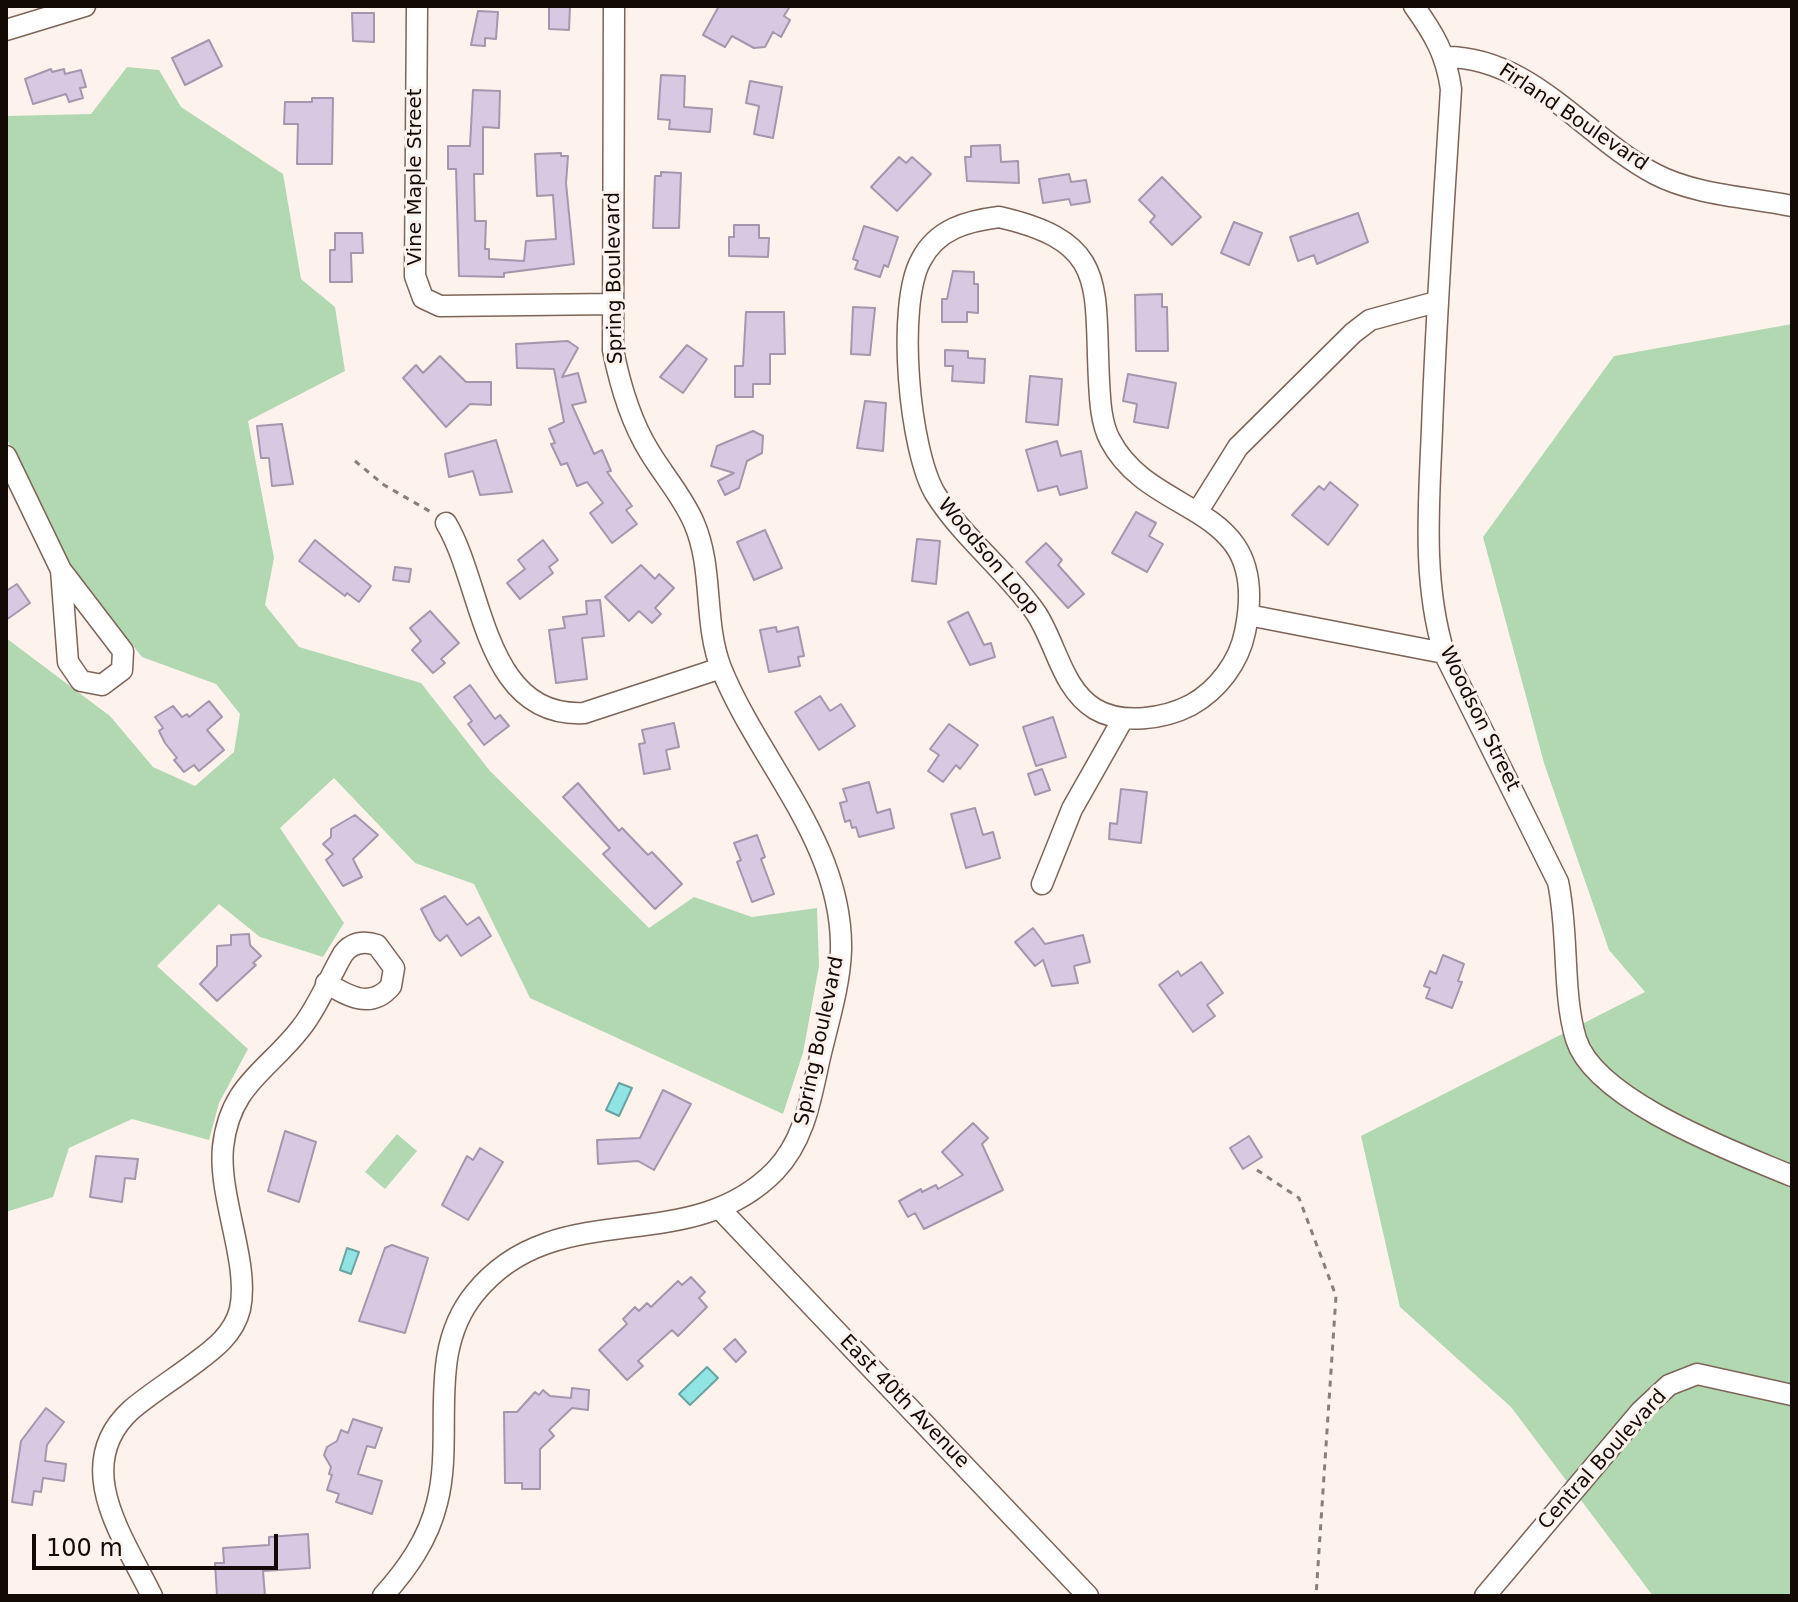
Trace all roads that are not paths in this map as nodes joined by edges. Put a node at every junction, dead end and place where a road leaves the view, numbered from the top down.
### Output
1 (85, 6) edge
2 (417, 6) edge
3 (614, 6) edge
4 (1414, 6) edge
5 (6, 30) edge
6 (1446, 57) junction
7 (1792, 206) edge
8 (1436, 302) junction
9 (613, 304) junction
10 (6, 456) edge
11 (1198, 511) junction
12 (446, 523) road end
13 (61, 570) junction
14 (1248, 615) junction
15 (1444, 653) junction
16 (721, 668) junction
17 (1123, 719) junction
18 (1042, 884) dead end
19 (326, 983) dead end
20 (1792, 1176) edge
21 (720, 1209) junction
22 (1792, 1395) edge
23 (152, 1596) edge
24 (383, 1596) edge
25 (1088, 1596) edge
26 (1485, 1596) edge

1 - 5 street
2 - 9 street, Vine Maple Street
3 - 9 street, Spring Boulevard
4 - 6 street, Woodson Street
6 - 7 street, Firland Boulevard
6 - 8 street, Woodson Street
8 - 11 street
8 - 15 street, Woodson Street
9 - 16 street, Spring Boulevard
10 - 13 street
11 - 14 street, Woodson Loop
11 - 17 street, Woodson Loop
12 - 16 street
13 - 13 street
14 - 15 street
14 - 17 street, Woodson Loop
15 - 20 street, Woodson Street
16 - 21 street, Spring Boulevard
17 - 18 street
19 - 23 street
21 - 24 street, Spring Boulevard
21 - 25 street, East 40th Avenue
22 - 26 street, Central Boulevard

